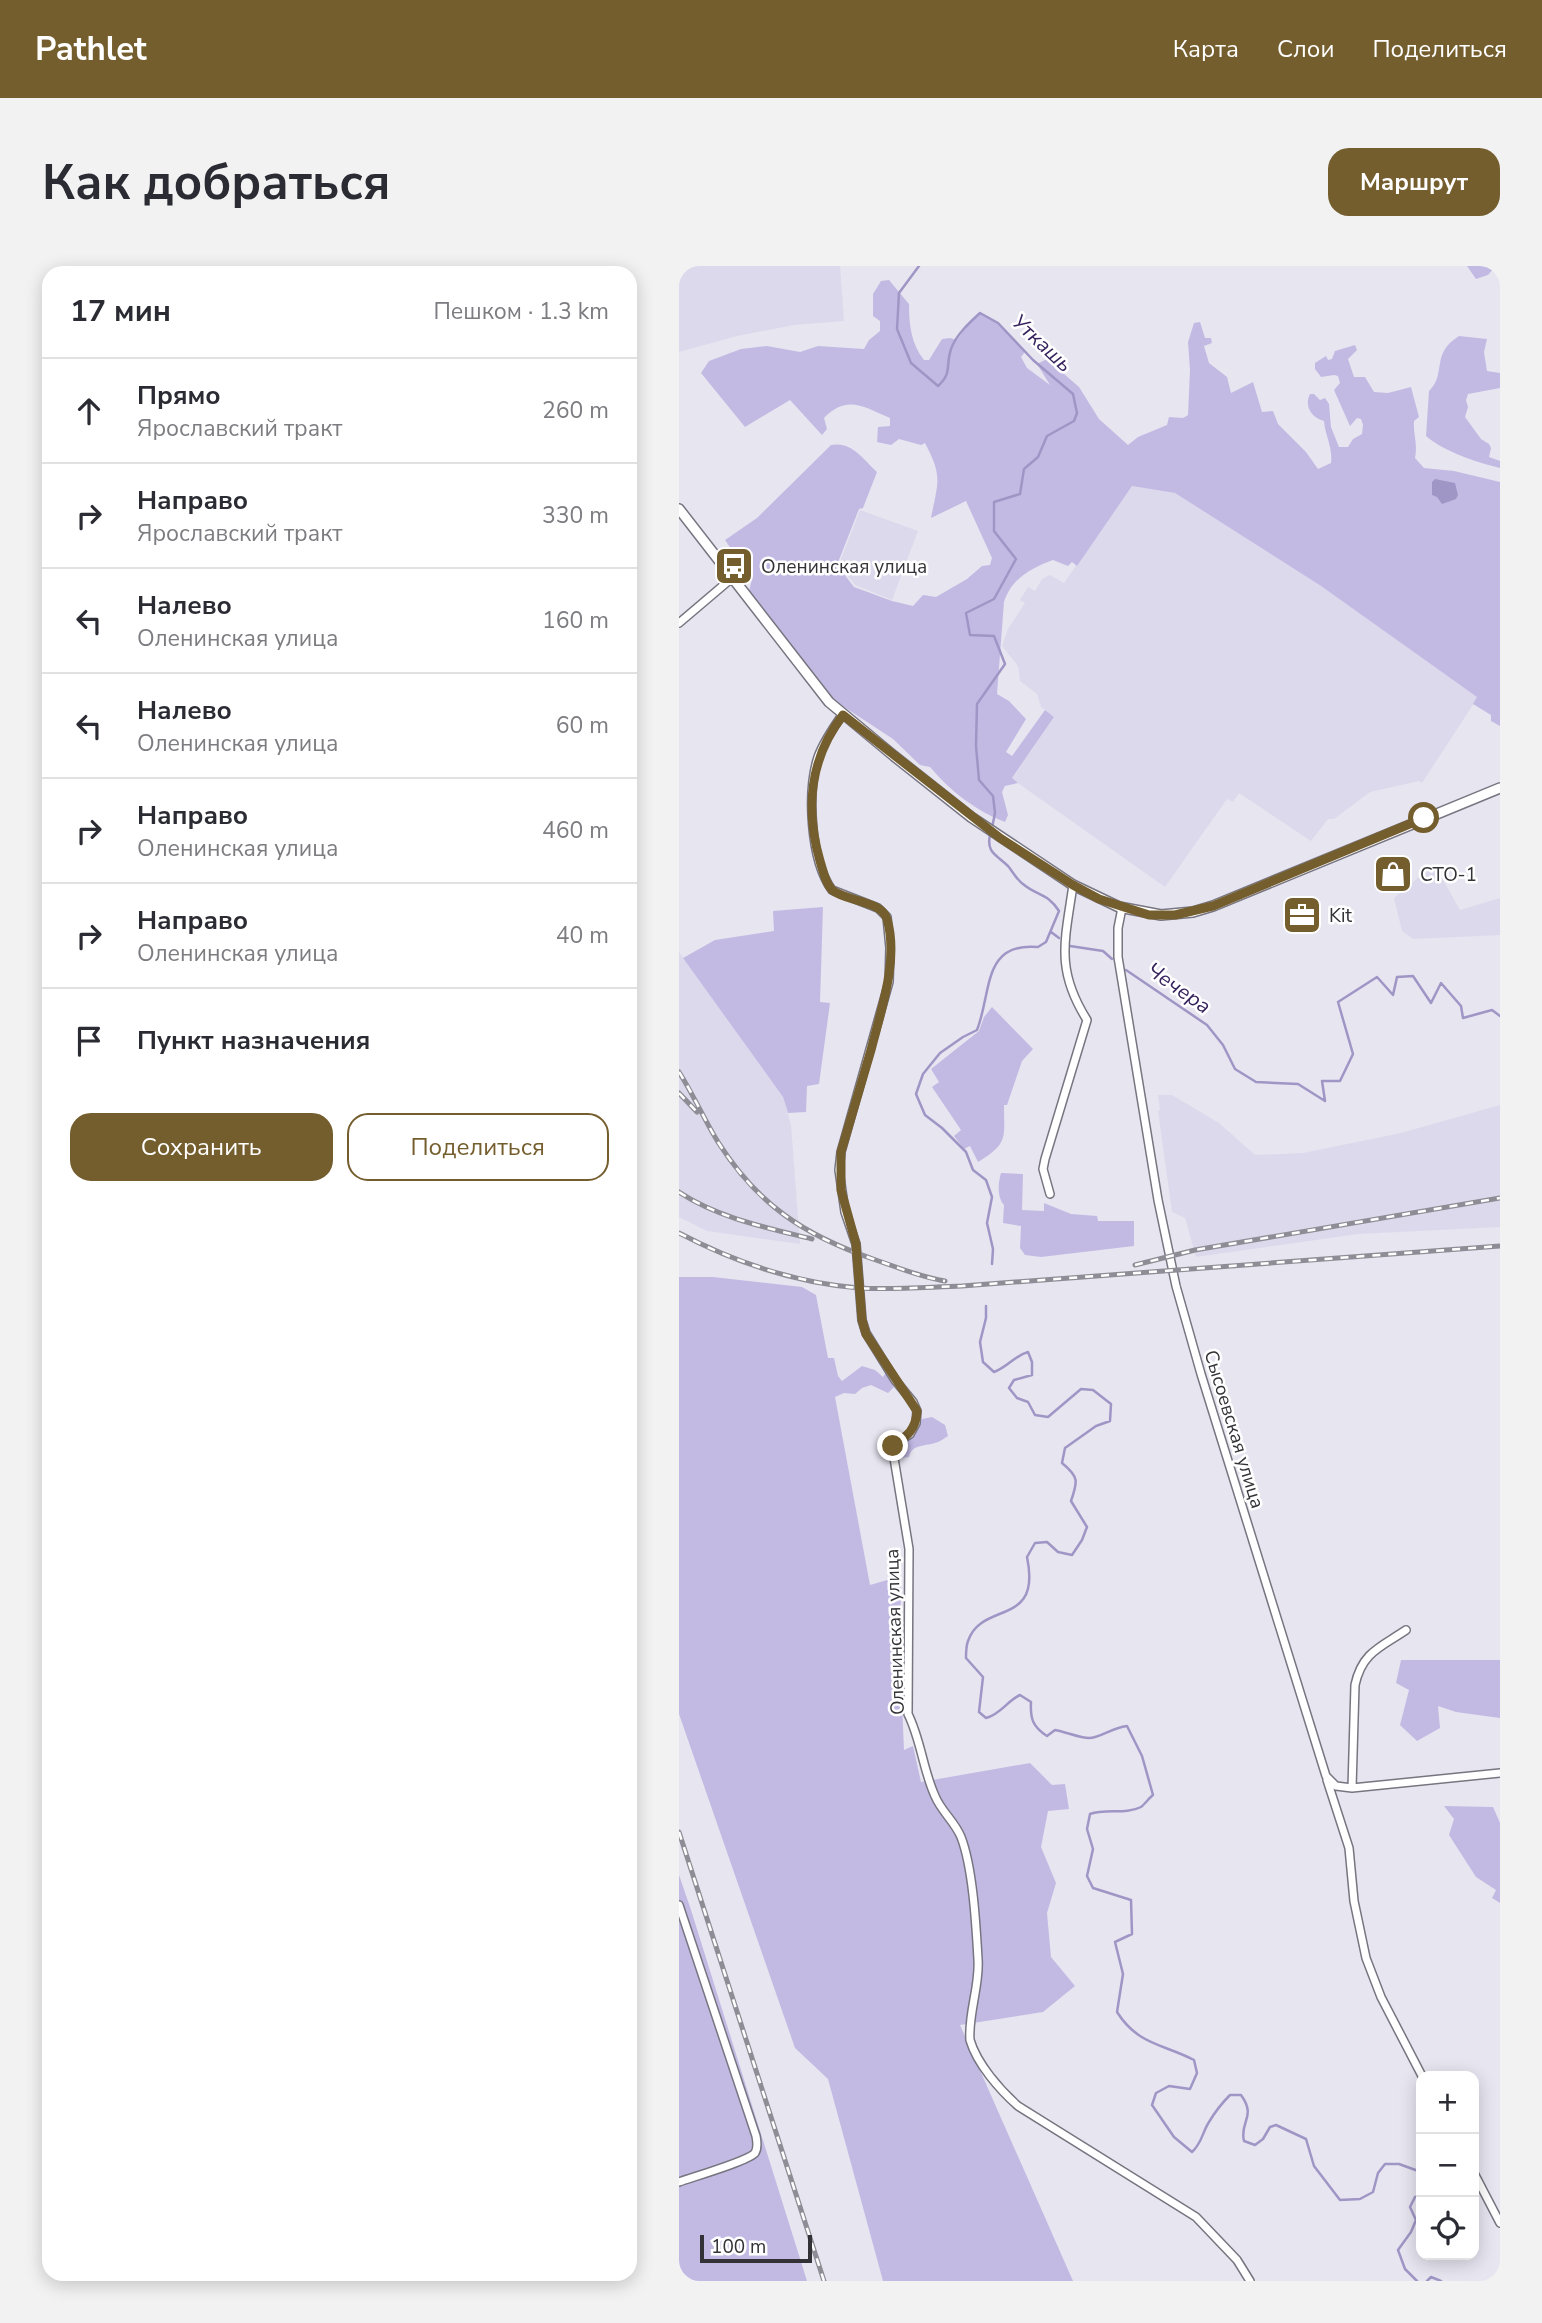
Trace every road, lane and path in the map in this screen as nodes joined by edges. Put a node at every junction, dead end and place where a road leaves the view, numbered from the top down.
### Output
1 (679, 509) edge
2 (732, 578) junction
3 (679, 623) edge
4 (843, 715) junction
5 (1500, 788) edge
6 (1073, 885) junction
7 (1122, 908) junction
8 (1050, 1194) dead end
9 (1406, 1630) dead end
10 (1500, 1773) edge
11 (1326, 1776) junction
12 (1349, 1788) junction
13 (1336, 1808) junction
14 (679, 1905) edge
15 (1419, 2071) edge
16 (679, 2182) edge
17 (1479, 2183) edge
18 (1500, 2223) edge
19 (1250, 2281) edge

1 - 2 street
2 - 3 street
2 - 4 street
4 - 6 street
4 - 19 street, Оленинская улица
5 - 7 street
6 - 7 street
6 - 8 street
7 - 11 street, Сысоевская улица
9 - 12 street
10 - 12 street
11 - 12 street
11 - 13 street, Сысоевская улица
12 - 13 street
13 - 15 street, Сысоевская улица
14 - 16 street
17 - 18 street

